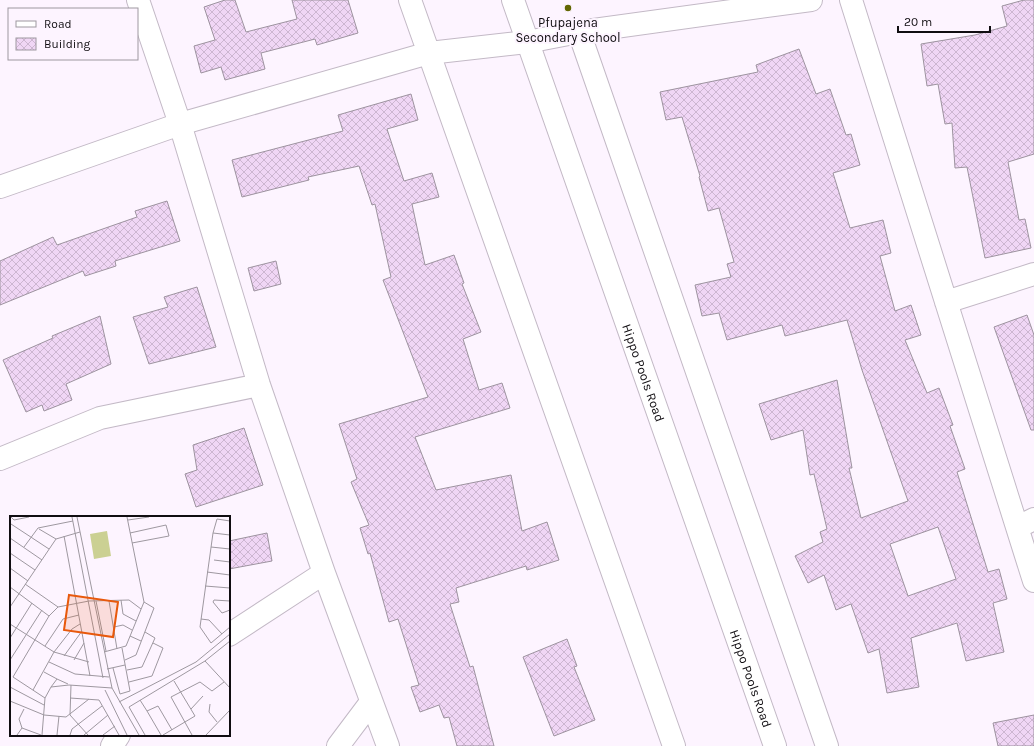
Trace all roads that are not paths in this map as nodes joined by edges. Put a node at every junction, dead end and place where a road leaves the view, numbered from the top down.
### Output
1 (138, 0) edge
2 (410, 0) edge
3 (513, 0) edge
4 (811, 0) edge
5 (851, 0) edge
6 (579, 32) junction
7 (527, 42) junction
8 (429, 53) junction
9 (180, 124) junction
10 (0, 187) edge
11 (1034, 274) edge
12 (946, 302) junction
13 (259, 385) junction
14 (0, 459) edge
15 (1026, 523) edge
16 (324, 574) junction
17 (1034, 581) edge
18 (230, 634) edge
19 (371, 702) junction
20 (118, 736) edge
21 (112, 746) edge
22 (338, 746) edge
23 (388, 746) edge
24 (674, 746) edge
25 (774, 746) edge
26 (827, 746) edge

1 - 9 street
2 - 8 street
3 - 7 street, Hippo Pools Road
4 - 6 street
5 - 12 street
6 - 7 street
6 - 26 street
7 - 8 street
7 - 25 street, Hippo Pools Road
8 - 9 street
8 - 24 street
9 - 10 street
9 - 13 street
11 - 12 street
12 - 15 street
13 - 14 street
13 - 16 street
15 - 17 street
16 - 18 street
16 - 19 street
19 - 22 street
19 - 23 street
20 - 21 street

